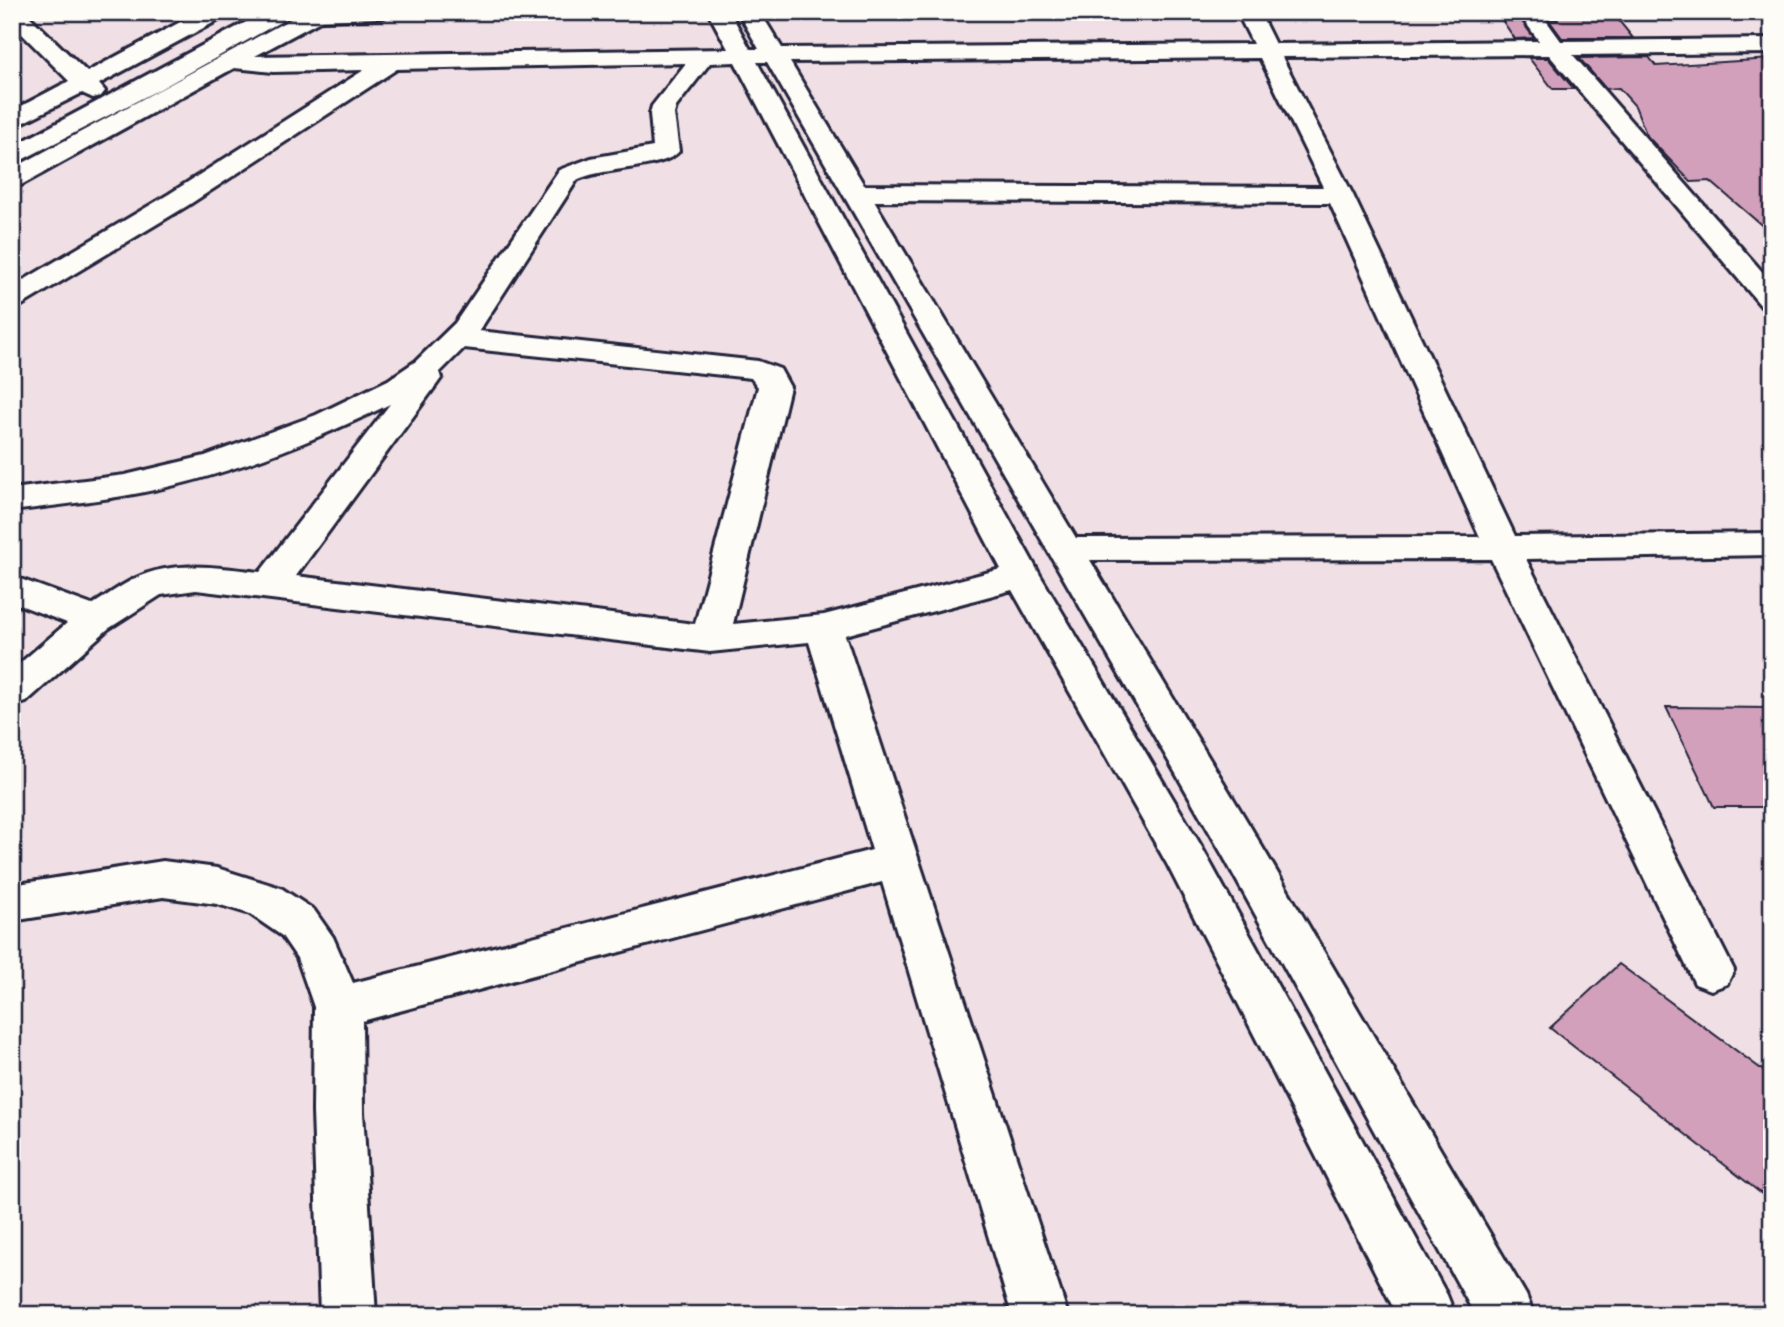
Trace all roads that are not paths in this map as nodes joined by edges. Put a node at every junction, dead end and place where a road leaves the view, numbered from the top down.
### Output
1 (12, 12) edge
2 (216, 12) edge
3 (241, 12) edge
4 (281, 12) edge
5 (309, 12) edge
6 (376, 12) edge
7 (719, 12) edge
8 (749, 12) edge
9 (1248, 12) edge
10 (1529, 12) edge
11 (319, 13) edge
12 (1772, 46) edge
13 (1555, 48) junction
14 (1264, 50) junction
15 (704, 56) junction
16 (758, 57) junction
17 (234, 61) junction
18 (392, 62) junction
19 (88, 88) junction
20 (12, 121) edge
21 (12, 132) edge
22 (12, 157) edge
23 (12, 180) edge
24 (854, 193) junction
25 (1340, 195) junction
26 (12, 299) edge
27 (1772, 301) edge
28 (453, 343) junction
29 (12, 500) edge
30 (1772, 544) edge
31 (1503, 548) junction
32 (1063, 549) junction
33 (1022, 575) junction
34 (270, 585) junction
35 (12, 588) edge
36 (95, 620) junction
37 (824, 628) junction
38 (710, 639) junction
39 (12, 692) edge
40 (896, 861) junction
41 (12, 903) edge
42 (1711, 970) dead end
43 (338, 1007) junction
44 (348, 1315) edge
45 (1040, 1315) edge
46 (1427, 1315) edge
47 (1506, 1315) edge

1 - 19 street
2 - 19 street
3 - 19 street
4 - 22 street
5 - 11 street
6 - 11 street
7 - 16 street
8 - 16 street
9 - 14 street
10 - 13 street
11 - 17 street
12 - 13 street
13 - 14 street
13 - 27 street
14 - 16 street
14 - 25 street
15 - 16 street
15 - 18 street
15 - 28 street
16 - 24 street
16 - 33 street
17 - 18 street
17 - 23 street
18 - 26 street
19 - 20 street
19 - 21 street
24 - 25 street
24 - 32 street
25 - 31 street
28 - 29 street
28 - 34 street
28 - 38 street
30 - 31 street
31 - 32 street
31 - 42 street
32 - 47 street
33 - 37 street
33 - 46 street
34 - 36 street
34 - 38 street
35 - 36 street
36 - 39 street
37 - 38 street
37 - 40 street
40 - 43 street
40 - 45 street
41 - 43 street
43 - 44 street

